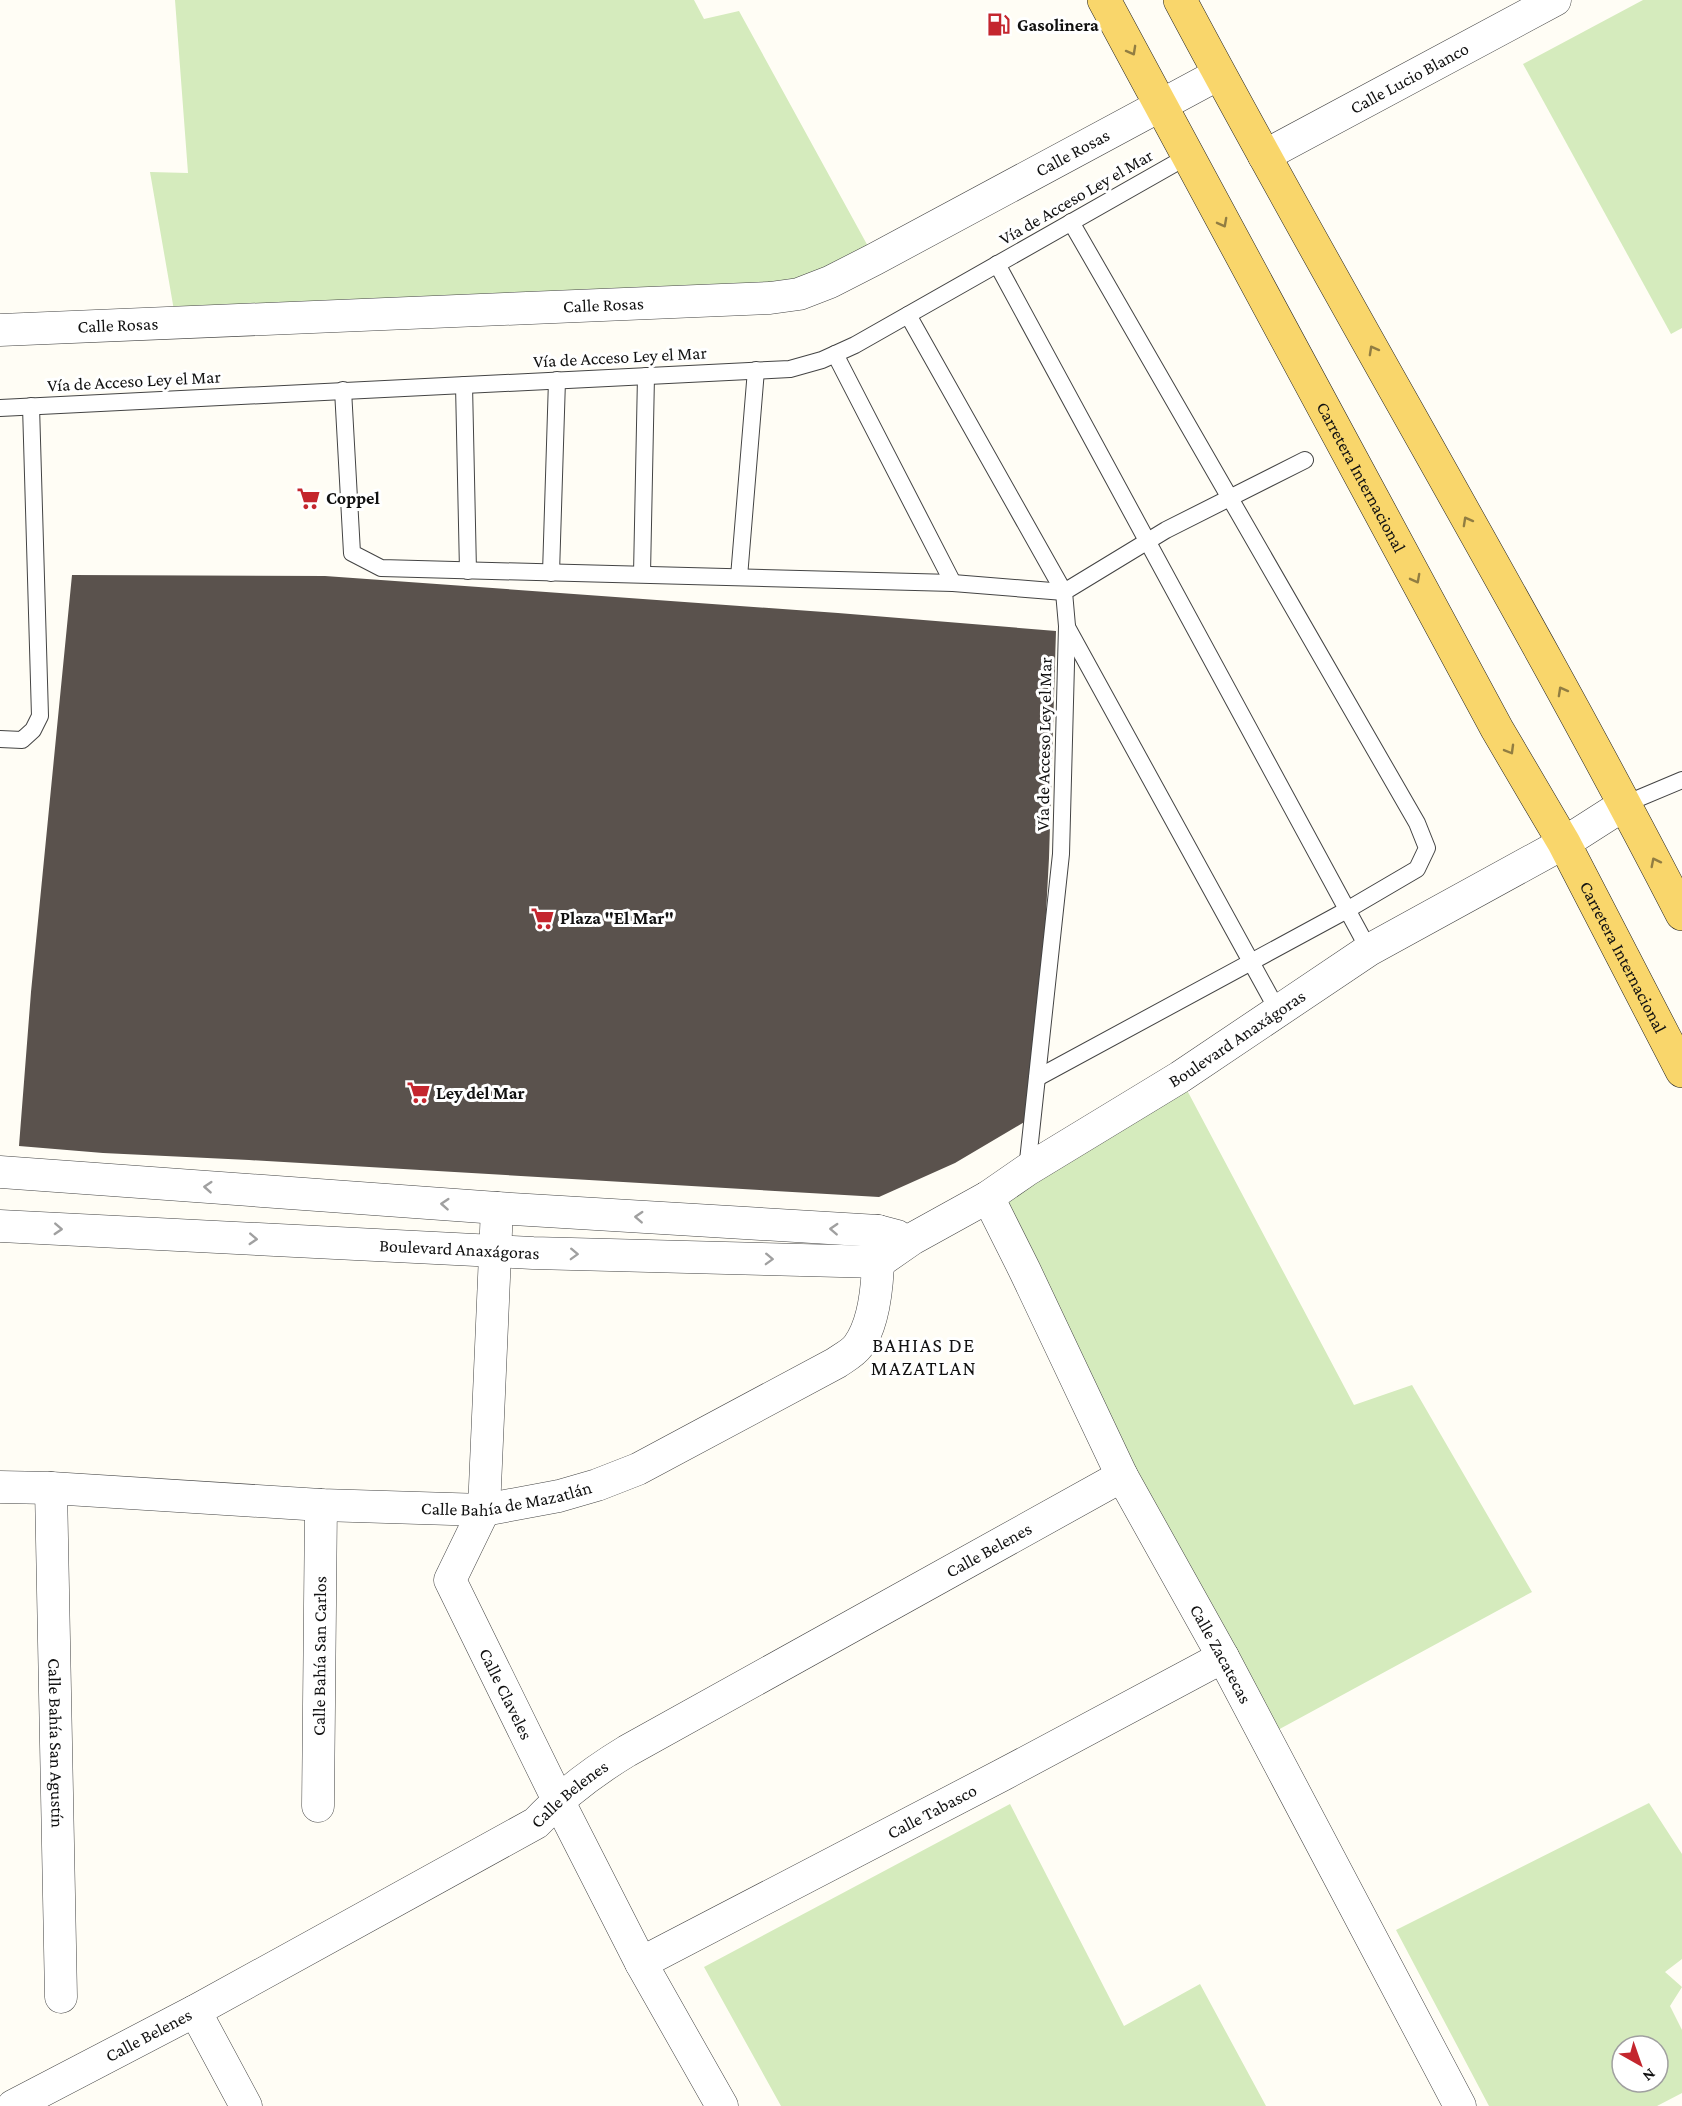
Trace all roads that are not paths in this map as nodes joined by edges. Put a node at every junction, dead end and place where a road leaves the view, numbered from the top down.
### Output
1 (1104, 0) edge
2 (1180, 0) edge
3 (1555, 0) edge
4 (1219, 74) junction
5 (1162, 106) junction
6 (1188, 156) junction
7 (1264, 156) junction
8 (1071, 222) junction
9 (997, 264) junction
10 (908, 315) junction
11 (0, 330) edge
12 (835, 354) junction
13 (756, 370) junction
14 (646, 376) junction
15 (557, 380) junction
16 (464, 385) junction
17 (344, 390) junction
18 (31, 406) junction
19 (0, 408) edge
20 (1305, 460) dead end
21 (1231, 499) junction
22 (1148, 542) junction
23 (468, 571) junction
24 (551, 573) junction
25 (642, 574) junction
26 (739, 577) junction
27 (953, 583) junction
28 (1064, 592) junction
29 (1067, 626) junction
30 (0, 740) edge
31 (1682, 780) edge
32 (1625, 804) junction
33 (1564, 843) junction
34 (1347, 910) junction
35 (1682, 914) edge
36 (1369, 950) junction
37 (1251, 962) junction
38 (1278, 1011) junction
39 (1682, 1071) edge
40 (1037, 1078) junction
41 (1027, 1170) junction
42 (0, 1172) edge
43 (988, 1197) junction
44 (496, 1208) junction
45 (0, 1226) edge
46 (878, 1231) junction
47 (912, 1239) junction
48 (494, 1251) junction
49 (879, 1262) junction
50 (1122, 1476) junction
51 (0, 1487) edge
52 (51, 1488) junction
53 (321, 1505) junction
54 (484, 1510) junction
55 (1222, 1656) junction
56 (558, 1800) junction
57 (318, 1806) dead end
58 (641, 1963) junction
59 (61, 1996) dead end
60 (195, 2011) junction
61 (14, 2106) edge
62 (246, 2106) edge
63 (722, 2106) edge
64 (1460, 2106) edge

1 -> 5 main road, Carretera Internacional
2 - 4 main road
3 - 7 street, Calle Lucio Blanco
4 - 5 street
4 - 7 main road
5 - 6 main road, Carretera Internacional
5 - 11 street, Calle Rosas
6 - 8 lane, Vía de Acceso Ley el Mar
6 -> 33 main road, Carretera Internacional
32 -> 7 main road
8 - 9 lane, Vía de Acceso Ley el Mar
8 - 21 lane
9 - 10 lane, Vía de Acceso Ley el Mar
9 - 22 lane
10 - 12 lane, Vía de Acceso Ley el Mar
10 - 28 lane
12 - 13 lane, Vía de Acceso Ley el Mar
12 - 27 lane
13 - 14 lane, Vía de Acceso Ley el Mar
13 - 26 lane
14 - 15 lane, Vía de Acceso Ley el Mar
14 - 25 lane
15 - 16 lane, Vía de Acceso Ley el Mar
15 - 24 lane
16 - 17 lane, Vía de Acceso Ley el Mar
16 - 23 lane
17 - 18 lane, Vía de Acceso Ley el Mar
17 - 23 lane
18 - 19 lane, Vía de Acceso Ley el Mar
18 - 30 lane
20 - 21 lane
21 - 22 lane
21 - 34 lane
22 - 28 lane
22 - 34 lane
23 - 24 lane
24 - 25 lane
25 - 26 lane
26 - 27 lane
27 - 28 lane
28 - 29 lane, Vía de Acceso Ley el Mar
29 - 37 lane
29 - 40 lane, Vía de Acceso Ley el Mar
31 - 32 lane
32 - 33 street
35 -> 32 main road
33 - 36 street, Boulevard Anaxágoras
33 - 39 main road, Carretera Internacional
34 - 36 lane
34 - 37 lane
36 - 38 street, Boulevard Anaxágoras
37 - 38 lane
37 - 40 lane
38 - 41 street, Boulevard Anaxágoras
40 - 41 lane, Vía de Acceso Ley el Mar
41 - 43 street, Boulevard Anaxágoras
44 -> 42 street
43 - 47 street, Boulevard Anaxágoras
43 - 50 street, Calle Zacatecas
46 -> 44 street
44 - 48 street, Calle Claveles
45 -> 48 street, Boulevard Anaxágoras
46 - 47 street
46 - 49 street, Calle Bahía de Mazatlán
47 - 49 street, Boulevard Anaxágoras
48 -> 49 street, Boulevard Anaxágoras
48 - 54 street, Calle Claveles
49 - 54 street, Calle Bahía de Mazatlán
50 - 55 street, Calle Zacatecas
50 - 56 street, Calle Belenes
51 - 52 street, Calle Bahía de Mazatlán
52 - 53 street, Calle Bahía de Mazatlán
52 - 59 street, Calle Bahía San Agustín
53 - 54 street, Calle Bahía de Mazatlán
53 - 57 street, Calle Bahía San Carlos
54 - 56 street, Calle Claveles
55 - 58 street, Calle Tabasco
55 - 64 street, Calle Zacatecas
56 - 58 street, Calle Claveles
56 - 60 street, Calle Belenes
58 - 63 street, Calle Claveles
60 - 61 street, Calle Belenes
60 - 62 street

